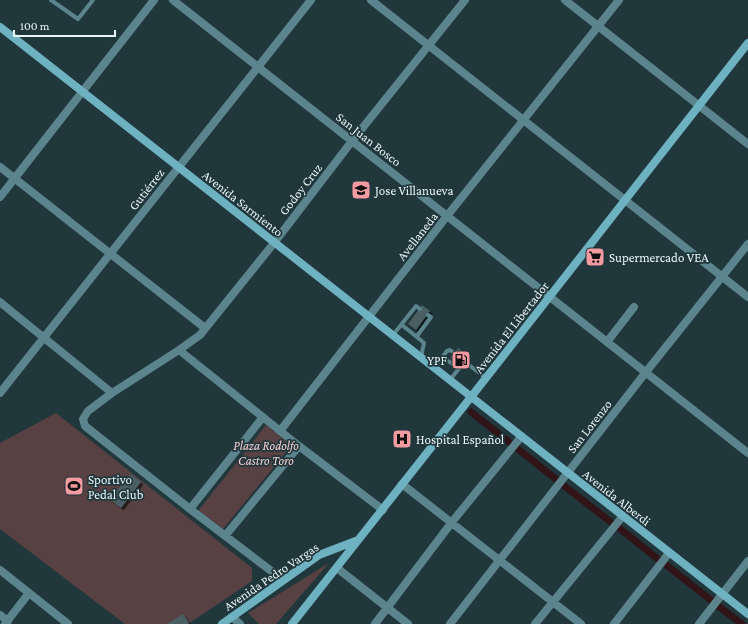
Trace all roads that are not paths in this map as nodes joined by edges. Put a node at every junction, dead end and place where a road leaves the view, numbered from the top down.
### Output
1 (51, 0) edge
2 (154, 0) edge
3 (173, 0) edge
4 (311, 0) edge
5 (371, 0) edge
6 (465, 0) edge
7 (565, 0) edge
8 (619, 0) edge
9 (90, 1) edge
10 (598, 26) junction
11 (0, 27) edge
12 (748, 43) edge
13 (429, 45) junction
14 (258, 66) junction
15 (82, 92) junction
16 (699, 105) junction
17 (523, 120) junction
18 (352, 141) junction
19 (748, 144) edge
20 (0, 167) edge
21 (178, 168) junction
22 (15, 178) junction
23 (0, 197) edge
24 (626, 200) junction
25 (447, 216) junction
26 (274, 243) junction
27 (748, 244) edge
28 (110, 254) junction
29 (722, 277) junction
30 (550, 296) junction
31 (748, 297) edge
32 (0, 302) edge
33 (634, 307) dead end
34 (420, 308) dead end
35 (428, 315) dead end
36 (369, 317) junction
37 (402, 326) junction
38 (205, 328) junction
39 (393, 336) junction
40 (417, 336) junction
41 (44, 337) junction
42 (607, 342) junction
43 (179, 350) junction
44 (454, 353) dead end
45 (421, 357) junction
46 (443, 357) junction
47 (434, 368) junction
48 (459, 369) junction
49 (646, 372) junction
50 (486, 378) junction
51 (450, 381) junction
52 (0, 393) edge
53 (112, 393) junction
54 (471, 397) junction
55 (263, 417) junction
56 (280, 431) junction
57 (521, 437) junction
58 (299, 446) junction
59 (748, 453) edge
60 (567, 473) junction
61 (402, 484) junction
62 (190, 509) junction
63 (383, 510) junction
64 (622, 516) junction
65 (452, 522) junction
66 (226, 536) junction
67 (358, 540) junction
68 (669, 553) junction
69 (500, 560) junction
70 (748, 561) edge
71 (337, 568) junction
72 (0, 570) edge
73 (283, 580) junction
74 (29, 593) junction
75 (722, 594) junction
76 (553, 602) junction
77 (387, 608) junction
78 (748, 614) edge
79 (0, 615) edge
80 (232, 617) junction
81 (7, 622) edge
82 (68, 624) edge
83 (222, 624) edge
84 (240, 624) edge
85 (292, 624) edge
86 (375, 624) edge
87 (408, 624) edge
88 (450, 624) edge
89 (535, 624) edge
90 (582, 624) edge
91 (614, 624) edge
92 (699, 624) edge

1 - 9 lane
2 - 15 street
3 - 14 street, San Juan Bosco
4 - 14 street, Gutiérrez
5 - 13 street
6 - 13 street, Godoy Cruz
7 - 10 street
8 - 10 street, Avellaneda
10 - 16 street
10 - 17 street, Avellaneda
11 - 15 main road, Avenida Sarmiento
12 - 16 main road, Avenida El Libertador
13 - 17 street
13 - 18 street, Godoy Cruz
14 - 18 street, San Juan Bosco
14 - 21 street, Gutiérrez
15 - 21 main road, Avenida Sarmiento
15 - 22 street
16 - 19 street
16 - 24 main road, Avenida El Libertador
17 - 24 street
17 - 25 street, Avellaneda
18 - 25 street, San Juan Bosco
18 - 26 street, Godoy Cruz
20 - 22 street
21 - 26 main road, Avenida Sarmiento
21 - 28 street, Gutiérrez
22 - 23 street
22 - 28 street
24 - 29 street
24 - 30 main road, Avenida El Libertador
25 - 30 street, San Juan Bosco
25 - 36 street, Avellaneda
26 - 36 main road, Avenida Sarmiento
26 - 38 street, Godoy Cruz
27 - 29 street, San Lorenzo
28 - 38 street
28 - 41 street, Gutiérrez
29 - 31 street
29 - 49 street, San Lorenzo
30 - 42 street, San Juan Bosco
30 - 50 main road, Avenida El Libertador
32 - 41 street
33 - 42 street
34 - 37 lane
35 - 40 lane
36 - 39 main road, Avenida Sarmiento
36 - 56 street, Avellaneda
37 - 39 lane
37 - 40 lane
38 - 43 street, Godoy Cruz
39 - 45 main road, Avenida Sarmiento
40 - 45 lane
41 - 52 street, Gutiérrez
41 - 53 street
42 - 49 street, San Juan Bosco
43 - 53 street, Godoy Cruz
43 - 55 street
44 - 46 lane
45 - 47 main road, Avenida Sarmiento
46 - 47 lane
46 - 48 lane
47 - 51 main road, Avenida Sarmiento
48 - 50 lane
48 - 51 lane
49 - 59 street, San Juan Bosco
49 - 60 street, San Lorenzo
50 - 54 main road, Avenida El Libertador
51 - 54 main road, Avenida Sarmiento
53 - 62 street, Godoy Cruz
54 - 57 main road, Avenida Alberdi
54 - 61 main road, Avenida El Libertador
55 - 56 street
55 - 62 street
56 - 58 street
57 - 60 main road, Avenida Alberdi
57 - 65 street
58 - 63 street
58 - 66 street
60 - 64 main road, Avenida Alberdi
60 - 69 street, San Lorenzo
61 - 63 main road, Avenida El Libertador
61 - 65 street
62 - 66 street
63 - 67 main road, Avenida El Libertador
64 - 68 main road, Avenida Alberdi
64 - 76 street
65 - 69 street
65 - 77 street
66 - 73 street
67 - 71 main road, Avenida El Libertador
67 - 73 main road, Avenida Pedro Vargas
68 - 75 main road, Avenida Alberdi
68 - 91 street
69 - 76 street
69 - 88 street, San Lorenzo
70 - 75 street
71 - 77 street
71 - 85 main road, Avenida El Libertador
72 - 74 street
73 - 80 main road, Avenida Pedro Vargas
74 - 81 street
74 - 82 street
75 - 78 main road, Avenida Alberdi
75 - 92 street
76 - 89 street
76 - 90 street
77 - 86 street
77 - 87 street
79 - 81 street
80 - 83 main road, Avenida Pedro Vargas
80 - 84 street

